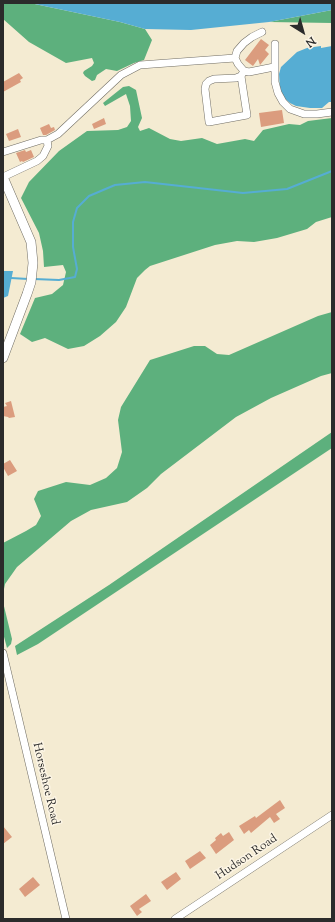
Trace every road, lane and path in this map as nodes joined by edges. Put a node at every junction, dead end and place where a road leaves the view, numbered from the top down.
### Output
1 (262, 32) dead end
2 (275, 44) dead end
3 (236, 58) junction
4 (274, 67) junction
5 (242, 73) junction
6 (332, 112) edge
7 (47, 140) junction
8 (3, 152) edge
9 (3, 177) edge
10 (3, 358) edge
11 (3, 653) edge
12 (332, 815) edge
13 (66, 919) edge
14 (175, 919) edge

1 - 3 street
2 - 4 street
3 - 5 street
3 - 7 street
4 - 5 street
4 - 6 street
5 - 5 street
7 - 8 street
7 - 9 street
9 - 10 main road
11 - 13 street, Horseshoe Road
12 - 14 street, Hudson Road

